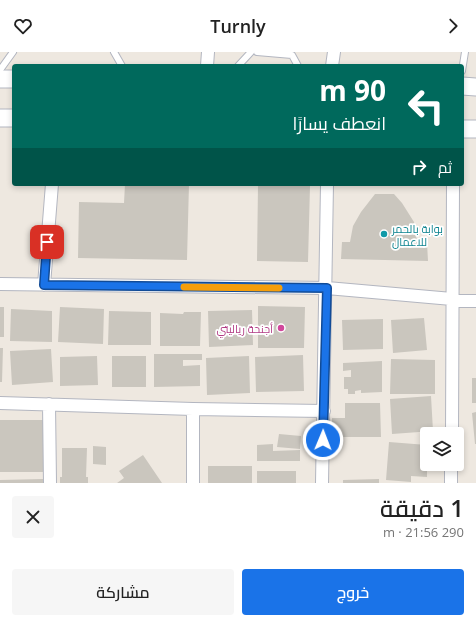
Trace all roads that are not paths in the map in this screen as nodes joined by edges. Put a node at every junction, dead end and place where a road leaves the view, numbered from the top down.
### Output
1 (13, 52) edge
2 (114, 52) edge
3 (208, 52) edge
4 (251, 52) edge
5 (257, 52) edge
6 (334, 52) edge
7 (465, 52) edge
8 (293, 53) edge
9 (121, 64) edge
10 (207, 64) edge
11 (240, 64) edge
12 (297, 64) edge
13 (332, 64) edge
14 (463, 64) edge
15 (0, 70) edge
16 (0, 79) edge
17 (12, 79) edge
18 (464, 86) edge
19 (476, 87) edge
20 (0, 118) edge
21 (12, 118) edge
22 (464, 129) edge
23 (476, 130) edge
24 (52, 186) edge
25 (327, 186) edge
26 (453, 186) edge
27 (0, 284) edge
28 (44, 285) junction
29 (327, 288) junction
30 (452, 300) junction
31 (476, 301) edge
32 (0, 403) edge
33 (49, 404) junction
34 (193, 410) junction
35 (324, 411) junction
36 (452, 427) edge
37 (451, 471) edge
38 (50, 483) edge
39 (193, 483) edge
40 (322, 483) edge
41 (451, 483) edge

1 - 15 lane
2 - 9 lane
3 - 10 street
4 - 11 lane
5 - 8 lane
6 - 13 street
7 - 14 lane
8 - 12 lane
16 - 17 street
18 - 19 street
20 - 21 street
22 - 23 street
24 - 28 street
25 - 29 street
26 - 30 street
27 - 28 street
28 - 29 street
29 - 30 street
29 - 35 street
30 - 31 street
30 - 36 street
32 - 33 street
33 - 34 street
33 - 38 street
34 - 35 street
34 - 39 street
35 - 40 street
37 - 41 street

